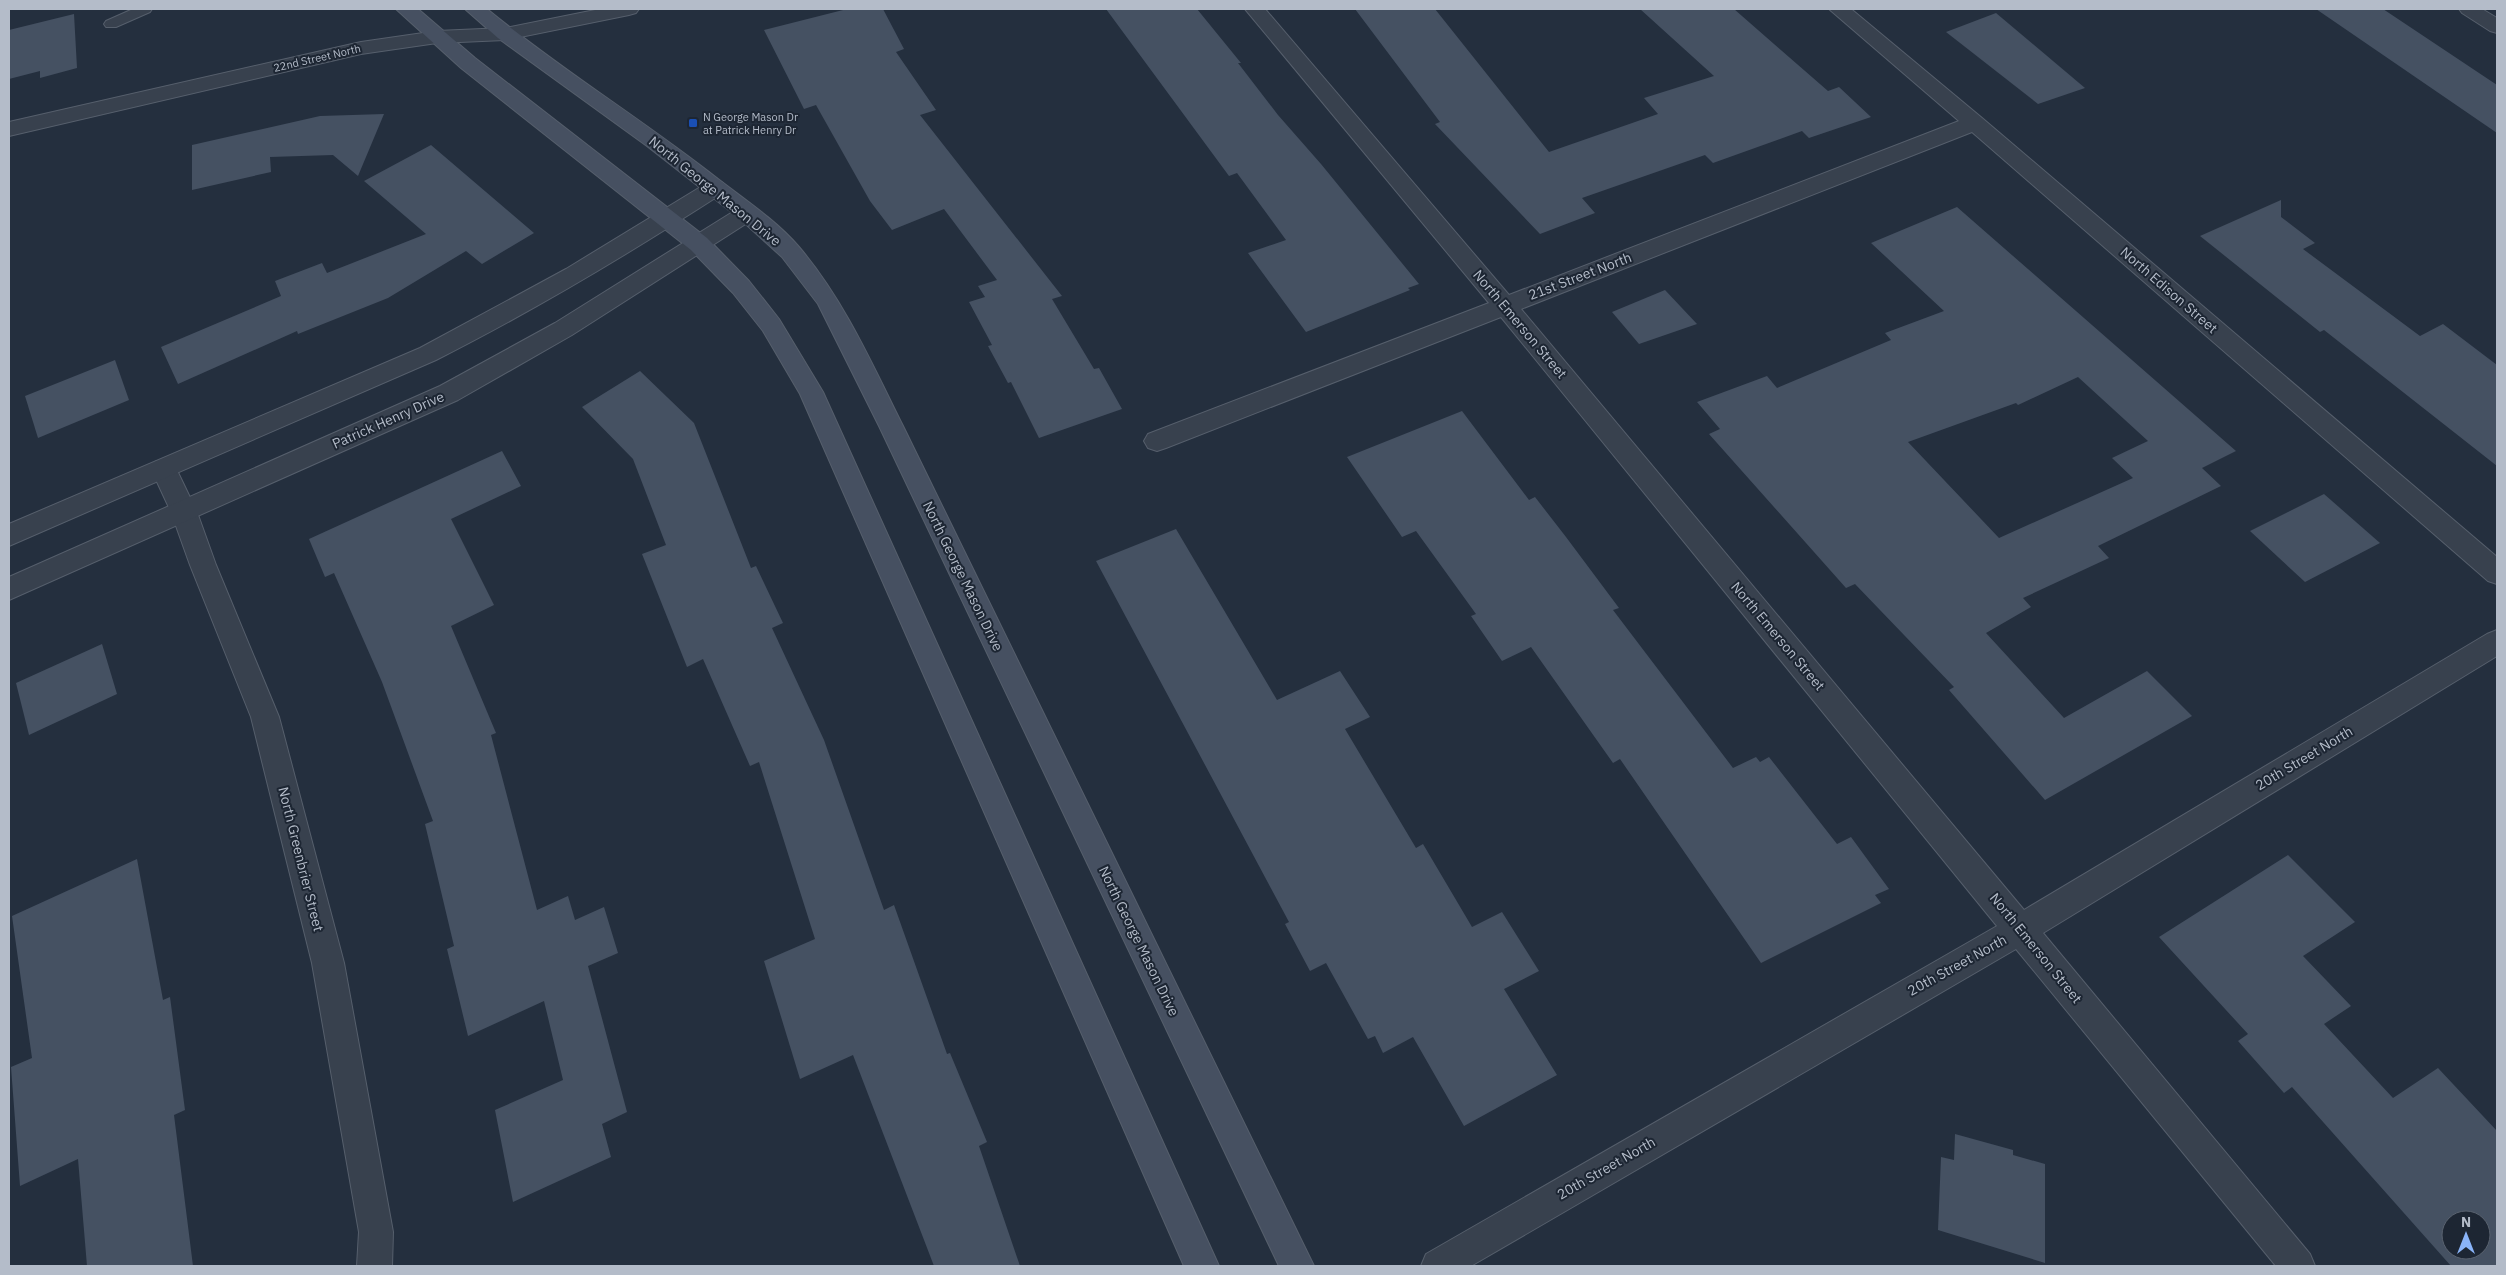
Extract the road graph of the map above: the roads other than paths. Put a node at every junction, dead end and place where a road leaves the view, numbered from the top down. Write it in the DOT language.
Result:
graph roads {
  1 [pos="145,9"];
  2 [pos="406,9"];
  3 [pos="475,9"];
  4 [pos="629,9"];
  5 [pos="1255,9"];
  6 [pos="1839,9"];
  7 [pos="2469,9"];
  8 [pos="111,24"];
  9 [pos="2497,27"];
  10 [pos="505,34"];
  11 [pos="436,37"];
  12 [pos="1975,123"];
  13 [pos="9,129"];
  14 [pos="715,188"];
  15 [pos="748,213"];
  16 [pos="667,219"];
  17 [pos="699,244"];
  18 [pos="1505,306"];
  19 [pos="1158,441"];
  20 [pos="164,469"];
  21 [pos="184,512"];
  22 [pos="9,535"];
  23 [pos="2497,573"];
  24 [pos="9,589"];
  25 [pos="2497,642"];
  26 [pos="2021,930"];
  27 [pos="375,1266"];
  28 [pos="1202,1266"];
  29 [pos="1297,1266"];
  30 [pos="1438,1266"];
  31 [pos="2298,1266"];
  1 -- 8 [label="lane"];
  2 -- 11 [label="main road"];
  3 -- 10 [label="main road, North George Mason Drive"];
  4 -- 10 [label="street, 22nd Street North"];
  5 -- 18 [label="street, North Emerson Street"];
  6 -- 12 [label="street, North Edison Street"];
  7 -- 9 [label="street"];
  10 -- 11 [label="street, 22nd Street North"];
  10 -- 14 [label="main road, North George Mason Drive"];
  11 -- 13 [label="street, 22nd Street North"];
  11 -- 16 [label="main road"];
  12 -- 18 [label="street, 21st Street North"];
  12 -- 23 [label="street, North Edison Street"];
  14 -- 15 [label="main road, North George Mason Drive"];
  14 -- 16 [label="street"];
  15 -- 17 [label="street, Patrick Henry Drive"];
  15 -- 29 [label="main road, North George Mason Drive"];
  16 -- 17 [label="main road"];
  16 -- 20 [label="street"];
  17 -- 21 [label="street, Patrick Henry Drive"];
  17 -- 28 [label="main road"];
  18 -- 19 [label="street, 21st Street North"];
  18 -- 26 [label="street, North Emerson Street"];
  20 -- 21 [label="street, North Greenbrier Street"];
  20 -- 22 [label="street"];
  21 -- 24 [label="street, Patrick Henry Drive"];
  21 -- 27 [label="street, North Greenbrier Street"];
  25 -- 26 [label="street, 20th Street North"];
  26 -- 30 [label="street, 20th Street North"];
  26 -- 31 [label="street, North Emerson Street"];
}
